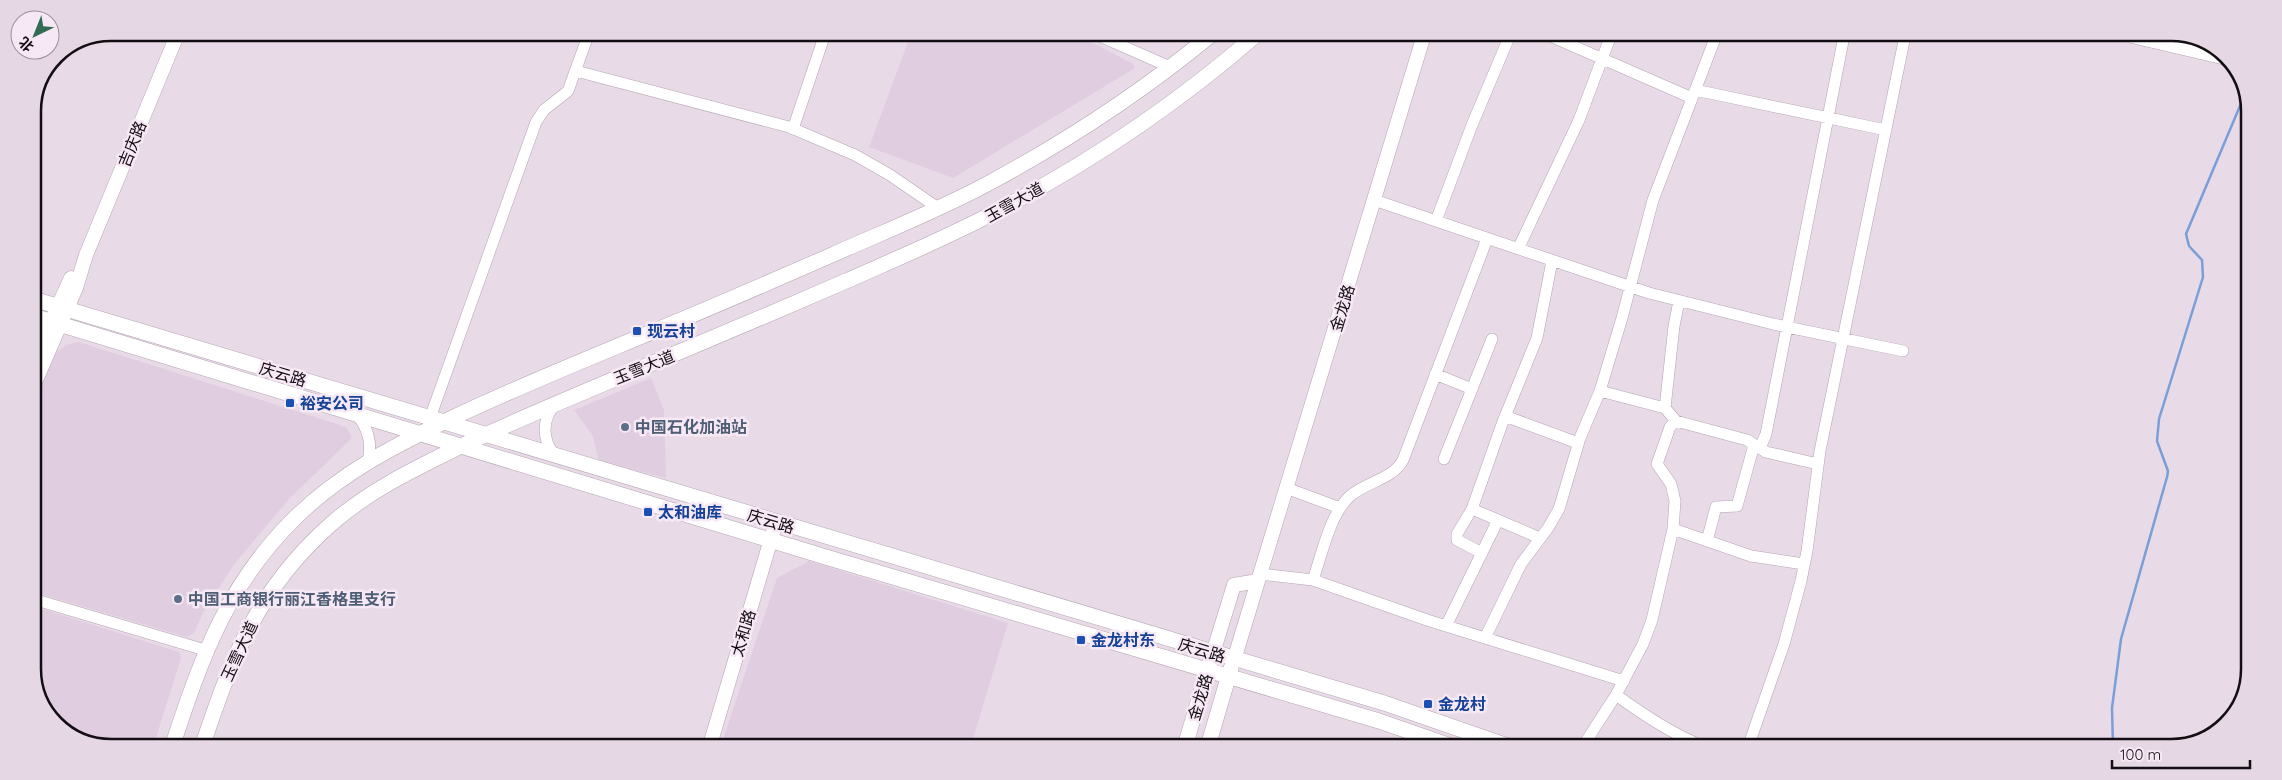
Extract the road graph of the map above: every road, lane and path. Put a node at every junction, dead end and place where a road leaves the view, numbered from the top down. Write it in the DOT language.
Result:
graph roads {
  1 [pos="175,41"];
  2 [pos="587,41"];
  3 [pos="823,41"];
  4 [pos="1111,41"];
  5 [pos="1203,41"];
  6 [pos="1249,41"];
  7 [pos="1422,41"];
  8 [pos="1507,41"];
  9 [pos="1562,41"];
  10 [pos="1609,41"];
  11 [pos="1714,41"];
  12 [pos="1843,41"];
  13 [pos="1904,41"];
  14 [pos="2153,41"];
  15 [pos="2212,55"];
  16 [pos="1602,59"];
  17 [pos="1170,67"];
  18 [pos="576,71"];
  19 [pos="1693,94"];
  20 [pos="1827,118"];
  21 [pos="793,129"];
  22 [pos="1886,130"];
  23 [pos="1374,200"];
  24 [pos="938,208"];
  25 [pos="1436,222"];
  26 [pos="1487,238"];
  27 [pos="1518,249"];
  28 [pos="1552,261"];
  29 [pos="1630,287"];
  30 [pos="41,301"];
  31 [pos="1679,301"];
  32 [pos="62,308"];
  33 [pos="41,319"];
  34 [pos="55,323"];
  35 [pos="1787,328"];
  36 [pos="1492,339"];
  37 [pos="1844,339"];
  38 [pos="41,348"];
  39 [pos="1903,351"];
  40 [pos="41,364"];
  41 [pos="1436,374"];
  42 [pos="1472,389"];
  43 [pos="1600,391"];
  44 [pos="556,403"];
  45 [pos="1665,408"];
  46 [pos="357,415"];
  47 [pos="1505,416"];
  48 [pos="437,420"];
  49 [pos="1676,421"];
  50 [pos="420,434"];
  51 [pos="486,434"];
  52 [pos="1578,443"];
  53 [pos="461,446"];
  54 [pos="1757,446"];
  55 [pos="554,455"];
  56 [pos="1444,459"];
  57 [pos="368,462"];
  58 [pos="1818,464"];
  59 [pos="1286,488"];
  60 [pos="1340,508"];
  61 [pos="1472,509"];
  62 [pos="1498,520"];
  63 [pos="776,522"];
  64 [pos="1673,530"];
  65 [pos="1540,538"];
  66 [pos="771,540"];
  67 [pos="1707,541"];
  68 [pos="1482,552"];
  69 [pos="1804,564"];
  70 [pos="1259,577"];
  71 [pos="1314,580"];
  72 [pos="41,601"];
  73 [pos="1446,626"];
  74 [pos="1486,638"];
  75 [pos="205,650"];
  76 [pos="1213,654"];
  77 [pos="1234,660"];
  78 [pos="1208,671"];
  79 [pos="1229,678"];
  80 [pos="1624,681"];
  81 [pos="1616,695"];
  82 [pos="175,739"];
  83 [pos="205,739"];
  84 [pos="712,739"];
  85 [pos="1187,739"];
  86 [pos="1210,739"];
  87 [pos="1431,739"];
  88 [pos="1488,739"];
  89 [pos="1587,739"];
  90 [pos="1684,739"];
  91 [pos="1751,739"];
  1 -- 32 [label="street, 吉庆路"];
  2 -- 18 [label="street"];
  3 -- 21 [label="street"];
  4 -- 17 [label="street"];
  5 -- 17 [label="main road, 玉雪大道"];
  6 -- 44 [label="main road, 玉雪大道"];
  7 -- 23 [label="street, 金龙路"];
  8 -- 25 [label="street"];
  9 -- 16 [label="street"];
  10 -- 16 [label="street"];
  11 -- 19 [label="street"];
  12 -- 20 [label="street"];
  13 -- 22 [label="street"];
  14 -- 15 [label="street"];
  16 -- 19 [label="street"];
  16 -- 27 [label="street"];
  17 -- 24 [label="main road, 玉雪大道"];
  18 -- 21 [label="street"];
  18 -- 48 [label="street"];
  19 -- 20 [label="street"];
  19 -- 29 [label="street"];
  20 -- 22 [label="street"];
  20 -- 35 [label="street"];
  21 -- 24 [label="street"];
  22 -- 37 [label="street"];
  23 -- 25 [label="street"];
  23 -- 59 [label="street, 金龙路"];
  24 -- 48 [label="main road, 玉雪大道"];
  25 -- 26 [label="street"];
  26 -- 27 [label="street"];
  26 -- 41 [label="street"];
  27 -- 28 [label="street"];
  28 -- 29 [label="street"];
  28 -- 47 [label="street"];
  29 -- 31 [label="street"];
  29 -- 43 [label="street"];
  30 -- 32 [label="main road, 庆云路"];
  31 -- 35 [label="street"];
  31 -- 45 [label="street"];
  32 -- 34 [label="street, 吉庆路"];
  32 -- 48 [label="main road, 庆云路"];
  33 -- 34 [label="main road, 庆云路"];
  34 -- 38 [label="street, 吉庆路"];
  34 -- 40 [label="street, 吉庆路"];
  34 -- 46 [label="main road, 庆云路"];
  35 -- 37 [label="street"];
  35 -- 54 [label="street"];
  36 -- 42 [label="street"];
  37 -- 39 [label="street"];
  37 -- 58 [label="street"];
  41 -- 42 [label="street"];
  41 -- 60 [label="street"];
  42 -- 56 [label="street"];
  43 -- 45 [label="street"];
  43 -- 52 [label="street"];
  44 -- 51 [label="main road, 玉雪大道"];
  44 -- 55 [label="street"];
  45 -- 49 [label="street"];
  46 -- 50 [label="main road, 庆云路"];
  46 -- 57 [label="street"];
  47 -- 52 [label="street"];
  47 -- 61 [label="street"];
  48 -- 50 [label="main road, 玉雪大道"];
  48 -- 51 [label="main road, 庆云路"];
  49 -- 54 [label="street"];
  49 -- 64 [label="street"];
  50 -- 53 [label="main road, 庆云路"];
  50 -- 57 [label="main road, 玉雪大道"];
  51 -- 53 [label="main road, 玉雪大道"];
  51 -- 55 [label="main road, 庆云路"];
  52 -- 65 [label="street"];
  53 -- 66 [label="main road, 庆云路"];
  53 -- 83 [label="main road, 玉雪大道"];
  54 -- 58 [label="street"];
  54 -- 67 [label="street"];
  55 -- 63 [label="main road, 庆云路"];
  57 -- 75 [label="main road, 玉雪大道"];
  58 -- 69 [label="street"];
  59 -- 60 [label="street"];
  59 -- 70 [label="street, 金龙路"];
  60 -- 71 [label="street"];
  61 -- 62 [label="street"];
  61 -- 68 [label="street"];
  62 -- 65 [label="street"];
  62 -- 68 [label="street"];
  63 -- 66 [label="street, 太和路"];
  63 -- 76 [label="main road, 庆云路"];
  64 -- 67 [label="street"];
  64 -- 80 [label="street"];
  65 -- 74 [label="street"];
  66 -- 78 [label="main road, 庆云路"];
  66 -- 84 [label="street, 太和路"];
  67 -- 69 [label="street"];
  68 -- 73 [label="street"];
  69 -- 91 [label="street"];
  70 -- 71 [label="street"];
  70 -- 76 [label="street, 金龙路"];
  70 -- 77 [label="street, 金龙路"];
  71 -- 73 [label="street"];
  72 -- 75 [label="street"];
  73 -- 74 [label="street"];
  74 -- 80 [label="street"];
  75 -- 82 [label="main road, 玉雪大道"];
  76 -- 77 [label="main road, 庆云路"];
  76 -- 78 [label="main road, 金龙路"];
  77 -- 79 [label="main road, 金龙路"];
  77 -- 88 [label="main road, 庆云路"];
  78 -- 79 [label="main road, 庆云路"];
  78 -- 85 [label="main road, 金龙路"];
  79 -- 86 [label="main road, 金龙路"];
  79 -- 87 [label="main road, 庆云路"];
  80 -- 81 [label="street"];
  81 -- 89 [label="street"];
  81 -- 90 [label="street"];
}
